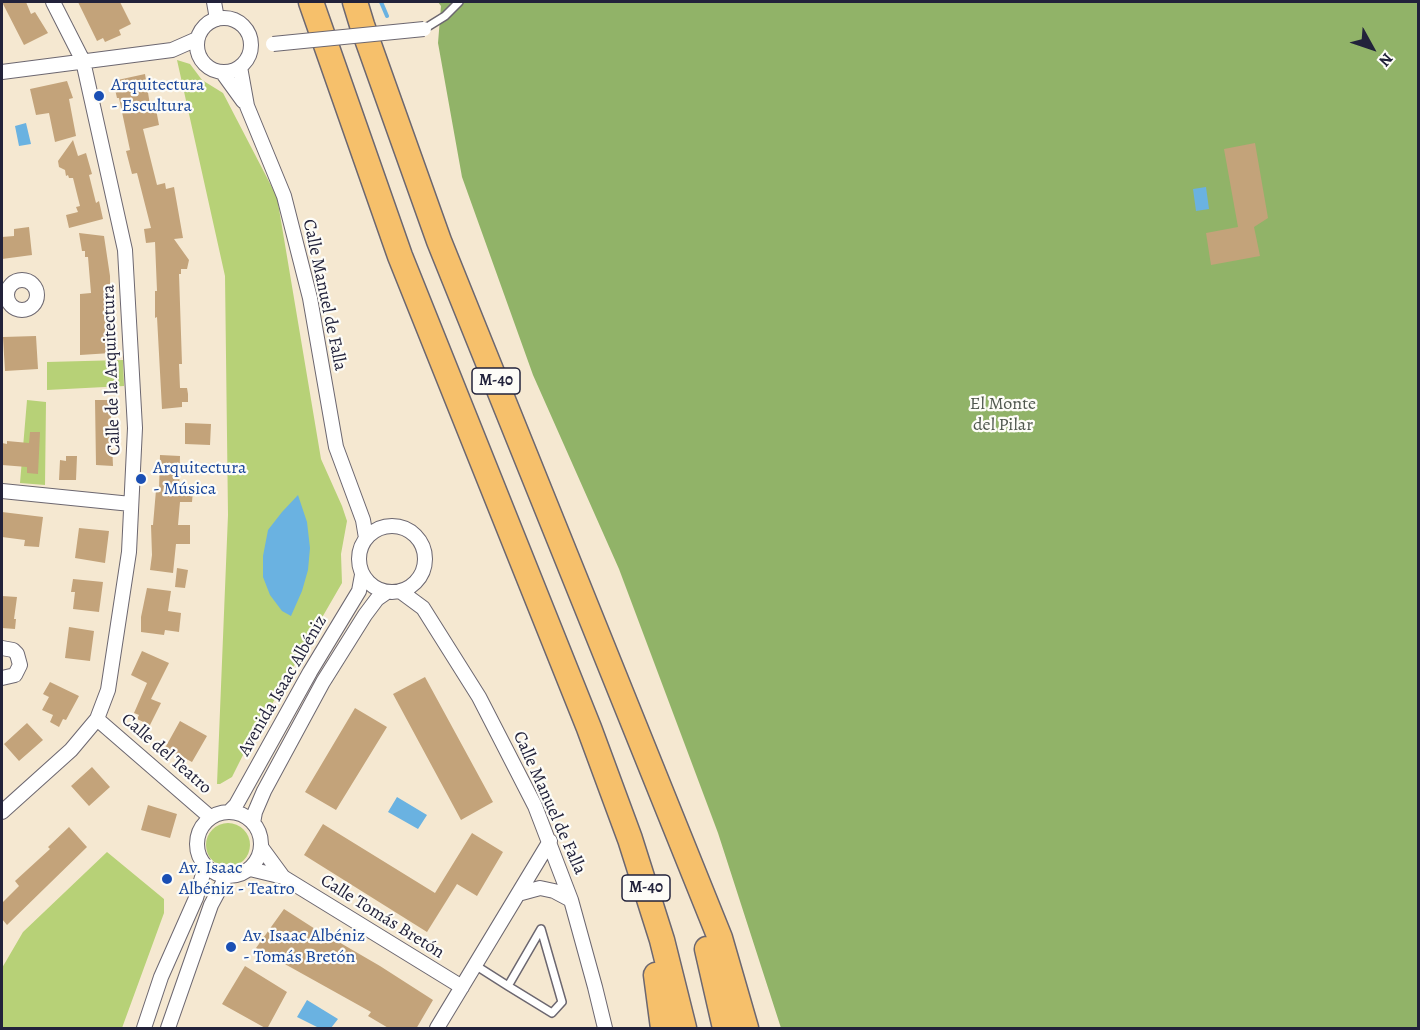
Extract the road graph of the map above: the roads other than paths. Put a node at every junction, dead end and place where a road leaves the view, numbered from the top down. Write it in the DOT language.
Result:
graph roads {
  1 [pos="53,2"];
  2 [pos="214,2"];
  3 [pos="311,2"];
  4 [pos="355,2"];
  5 [pos="459,2"];
  6 [pos="217,19"];
  7 [pos="424,29"];
  8 [pos="197,39"];
  9 [pos="251,46"];
  10 [pos="172,50"];
  11 [pos="199,56"];
  12 [pos="83,61"];
  13 [pos="240,67"];
  14 [pos="2,72"];
  15 [pos="222,72"];
  16 [pos="246,106"];
  17 [pos="2,491"];
  18 [pos="354,495"];
  19 [pos="131,504"];
  20 [pos="386,526"];
  21 [pos="366,538"];
  22 [pos="362,575"];
  23 [pos="419,578"];
  24 [pos="394,592"];
  25 [pos="423,608"];
  26 [pos="2,648"];
  27 [pos="2,678"];
  28 [pos="97,719"];
  29 [pos="598,751"];
  30 [pos="647,756"];
  31 [pos="2,812"];
  32 [pos="230,812"];
  33 [pos="210,817"];
  34 [pos="254,823"];
  35 [pos="550,842"];
  36 [pos="261,847"];
  37 [pos="205,867"];
  38 [pos="250,869"];
  39 [pos="226,877"];
  40 [pos="283,878"];
  41 [pos="518,894"];
  42 [pos="571,900"];
  43 [pos="475,965"];
  44 [pos="508,986"];
  45 [pos="462,987"];
  46 [pos="144,1029"];
  47 [pos="168,1029"];
  48 [pos="437,1029"];
  49 [pos="604,1029"];
  50 [pos="665,1029"];
  51 [pos="684,1029"];
  52 [pos="725,1029"];
  53 [pos="746,1029"];
  1 -- 12 [label="street, Calle de la Arquitectura"];
  2 -- 6 [label="street"];
  3 -- 29 [label="highway, M-40"];
  4 -- 30 [label="highway, M-40"];
  5 -- 7 [label="lane"];
  6 -- 8 [label="street"];
  6 -- 9 [label="street"];
  7 -- 9 [label="street, bridge"];
  8 -- 10 [label="street"];
  8 -- 11 [label="street"];
  9 -- 13 [label="street"];
  10 -- 11 [label="street"];
  10 -- 12 [label="street"];
  11 -- 15 [label="street"];
  12 -- 14 [label="street"];
  12 -- 19 [label="street, Calle de la Arquitectura"];
  13 -- 15 [label="street"];
  13 -- 16 [label="street, Calle Manuel de Falla"];
  15 -- 16 [label="street, Calle Manuel de Falla"];
  16 -- 18 [label="street, Calle Manuel de Falla"];
  17 -- 19 [label="street"];
  18 -- 20 [label="street, Calle Manuel de Falla"];
  18 -- 21 [label="street, Calle Manuel de Falla"];
  19 -- 28 [label="street, Calle de la Arquitectura"];
  20 -- 21 [label="street"];
  20 -- 23 [label="street"];
  21 -- 22 [label="street"];
  22 -- 24 [label="street"];
  22 -- 32 [label="street, Avenida Isaac Albéniz"];
  23 -- 24 [label="street"];
  23 -- 25 [label="street, Calle Manuel de Falla"];
  24 -- 25 [label="street, Calle Manuel de Falla"];
  24 -- 34 [label="street, Avenida Isaac Albéniz"];
  25 -- 35 [label="street, Calle Manuel de Falla"];
  26 -- 27 [label="street"];
  28 -- 31 [label="street, Calle de la Arquitectura"];
  28 -- 33 [label="street, Calle del Teatro"];
  29 -- 50 [label="highway"];
  29 -- 51 [label="highway, M-40"];
  30 -- 52 [label="highway, M-40"];
  30 -- 53 [label="highway"];
  32 -- 33 [label="street"];
  32 -- 34 [label="street"];
  33 -- 37 [label="street"];
  34 -- 36 [label="street"];
  35 -- 41 [label="street"];
  35 -- 42 [label="street, Calle Manuel de Falla"];
  36 -- 38 [label="street"];
  36 -- 40 [label="street, Calle Tomás Bretón"];
  37 -- 39 [label="street"];
  37 -- 46 [label="street"];
  38 -- 39 [label="street"];
  38 -- 40 [label="street, Calle Tomás Bretón"];
  39 -- 47 [label="street"];
  40 -- 45 [label="street, Calle Tomás Bretón"];
  41 -- 42 [label="street"];
  41 -- 43 [label="street"];
  42 -- 49 [label="street, Calle Manuel de Falla"];
  43 -- 44 [label="lane"];
  43 -- 45 [label="street"];
  44 -- 44 [label="lane"];
  45 -- 48 [label="street"];
}
